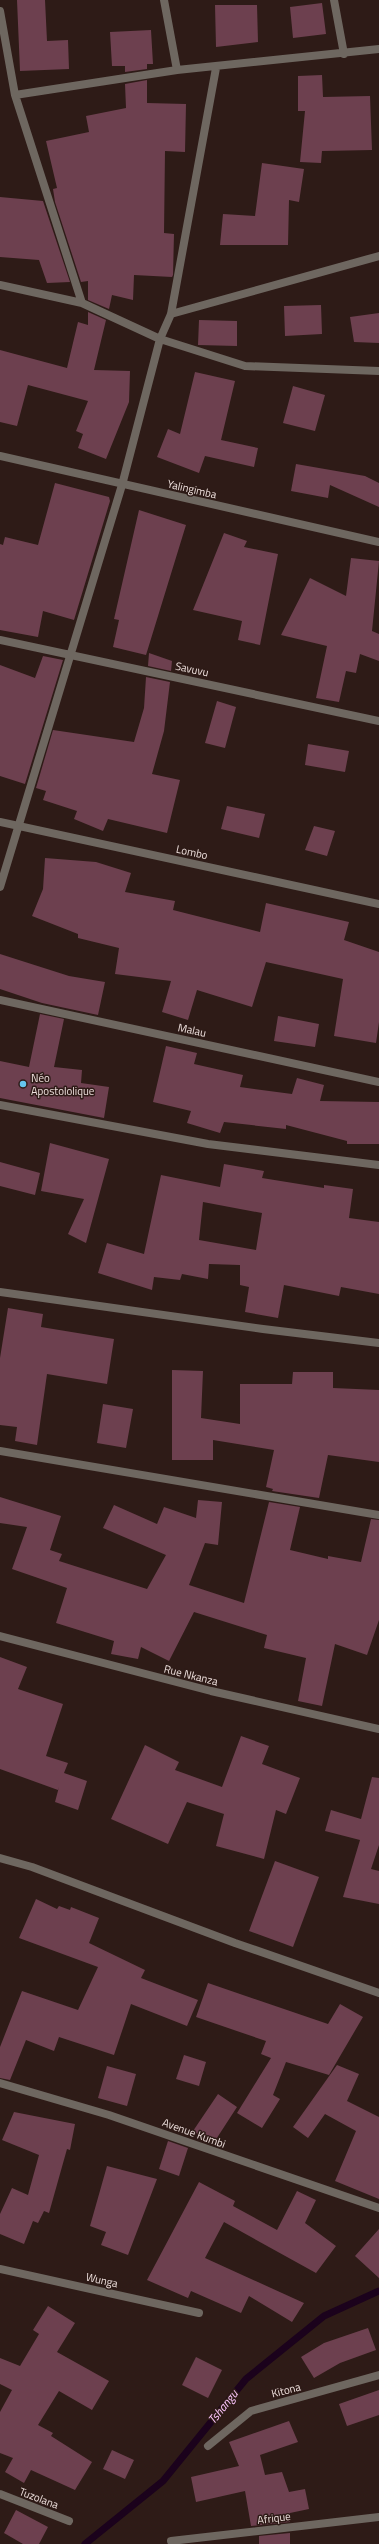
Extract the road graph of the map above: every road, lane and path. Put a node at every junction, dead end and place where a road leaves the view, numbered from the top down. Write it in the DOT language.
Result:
graph roads {
  1 [pos="164,0"];
  2 [pos="334,0"];
  3 [pos="0,11"];
  4 [pos="379,49"];
  5 [pos="344,54"];
  6 [pos="216,68"];
  7 [pos="177,70"];
  8 [pos="14,95"];
  9 [pos="379,256"];
  10 [pos="0,285"];
  11 [pos="82,303"];
  12 [pos="171,314"];
  13 [pos="160,338"];
  14 [pos="379,371"];
  15 [pos="0,456"];
  16 [pos="122,485"];
  17 [pos="379,542"];
  18 [pos="0,640"];
  19 [pos="70,654"];
  20 [pos="379,721"];
  21 [pos="0,822"];
  22 [pos="19,825"];
  23 [pos="0,887"];
  24 [pos="379,904"];
  25 [pos="0,1000"];
  26 [pos="379,1082"];
  27 [pos="0,1105"];
  28 [pos="379,1165"];
  29 [pos="0,1292"];
  30 [pos="379,1343"];
  31 [pos="0,1451"];
  32 [pos="379,1515"];
  33 [pos="0,1636"];
  34 [pos="379,1729"];
  35 [pos="0,1858"];
  36 [pos="379,1993"];
  37 [pos="0,2083"];
  38 [pos="379,2208"];
  39 [pos="0,2269"];
  40 [pos="198,2313"];
  41 [pos="379,2375"];
  42 [pos="208,2446"];
  43 [pos="0,2494"];
  44 [pos="379,2517"];
  45 [pos="69,2521"];
  46 [pos="171,2541"];
  1 -- 7 [label="street"];
  2 -- 5 [label="street"];
  3 -- 8 [label="street"];
  4 -- 5 [label="street"];
  5 -- 6 [label="street"];
  6 -- 7 [label="street"];
  6 -- 12 [label="street"];
  7 -- 8 [label="street"];
  8 -- 11 [label="street"];
  9 -- 12 [label="street"];
  10 -- 11 [label="street"];
  11 -- 13 [label="street"];
  12 -- 13 [label="street"];
  13 -- 14 [label="street"];
  13 -- 16 [label="street"];
  15 -- 16 [label="street, Yalingimba"];
  16 -- 17 [label="street, Yalingimba"];
  16 -- 19 [label="street"];
  18 -- 19 [label="street, Savuvu"];
  19 -- 20 [label="street, Savuvu"];
  19 -- 22 [label="street"];
  21 -- 22 [label="street, Lombo"];
  22 -- 23 [label="street"];
  22 -- 24 [label="street, Lombo"];
  25 -- 26 [label="street, Malau"];
  27 -- 28 [label="street"];
  29 -- 30 [label="street"];
  31 -- 32 [label="street"];
  33 -- 34 [label="street, Rue Nkanza"];
  35 -- 36 [label="street"];
  37 -- 38 [label="street, Avenue Kumbi"];
  39 -- 40 [label="street, Wunga"];
  41 -- 42 [label="street, Kitona"];
  43 -- 45 [label="street, Tuzolana"];
  44 -- 46 [label="street, Afrique"];
}
